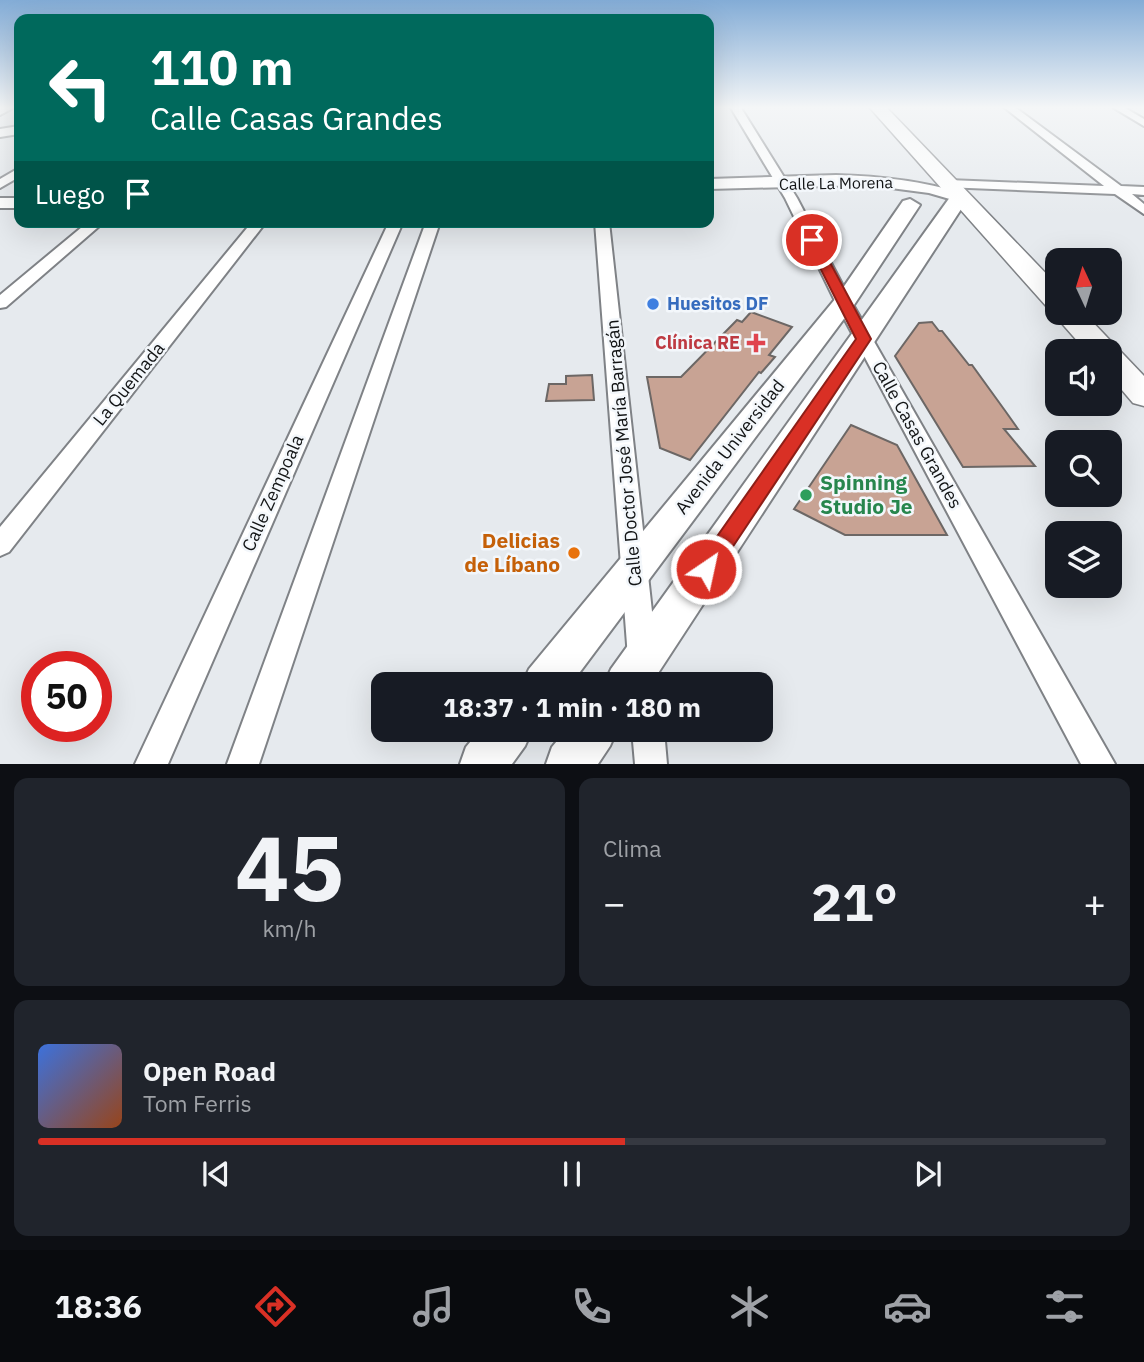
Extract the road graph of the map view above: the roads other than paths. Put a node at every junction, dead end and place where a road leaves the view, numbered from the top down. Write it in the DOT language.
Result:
graph roads {
  1 [pos="762,144"];
  2 [pos="911,144"];
  3 [pos="1057,144"];
  4 [pos="714,185"];
  5 [pos="1118,190"];
  6 [pos="954,191"];
  7 [pos="1144,191"];
  8 [pos="799,194"];
  9 [pos="714,200"];
  10 [pos="910,205"];
  11 [pos="1144,209"];
  12 [pos="90,228"];
  13 [pos="254,228"];
  14 [pos="393,228"];
  15 [pos="431,228"];
  16 [pos="603,228"];
  17 [pos="1045,288"];
  18 [pos="0,303"];
  19 [pos="844,303"];
  20 [pos="1080,326"];
  21 [pos="864,339"];
  22 [pos="1092,339"];
  23 [pos="1122,371"];
  24 [pos="1144,395"];
  25 [pos="0,545"];
  26 [pos="635,567"];
  27 [pos="553,672"];
  28 [pos="638,672"];
  29 [pos="641,672"];
  30 [pos="500,742"];
  31 [pos="585,742"];
  32 [pos="649,742"];
  33 [pos="151,764"];
  34 [pos="243,764"];
  35 [pos="483,764"];
  36 [pos="569,764"];
  37 [pos="651,764"];
  38 [pos="1099,764"];
  1 -- 8 [label="street, Calle Casas Grandes"];
  2 -- 6 [label="main road"];
  3 -- 5 [label="street"];
  4 -- 8 [label="street, Calle La Morena"];
  5 -- 6 [label="street"];
  5 -- 7 [label="street"];
  5 -- 11 [label="street"];
  6 -- 8 [label="street, Calle La Morena"];
  6 -- 17 [label="main road"];
  6 -- 21 [label="main road"];
  8 -- 9 [label="street, Calle La Morena"];
  8 -- 10 [label="street, Calle La Morena"];
  8 -- 19 [label="street, Calle Casas Grandes"];
  10 -- 19 [label="main road, Avenida Universidad"];
  12 -- 18 [label="street"];
  13 -- 25 [label="street, La Quemada"];
  14 -- 33 [label="street, Calle Zempoala"];
  15 -- 34 [label="street"];
  16 -- 26 [label="street, Calle Doctor José María Barragán"];
  19 -- 21 [label="street, Calle Casas Grandes"];
  19 -- 26 [label="main road, Avenida Universidad"];
  20 -- 22 [label="main road"];
  21 -- 29 [label="main road"];
  21 -- 38 [label="street, Calle Casas Grandes"];
  23 -- 24 [label="main road"];
  26 -- 27 [label="main road, Avenida Universidad"];
  26 -- 28 [label="street, Calle Doctor José María Barragán"];
  30 -- 35 [label="main road"];
  31 -- 36 [label="main road"];
  32 -- 37 [label="street"];
}
